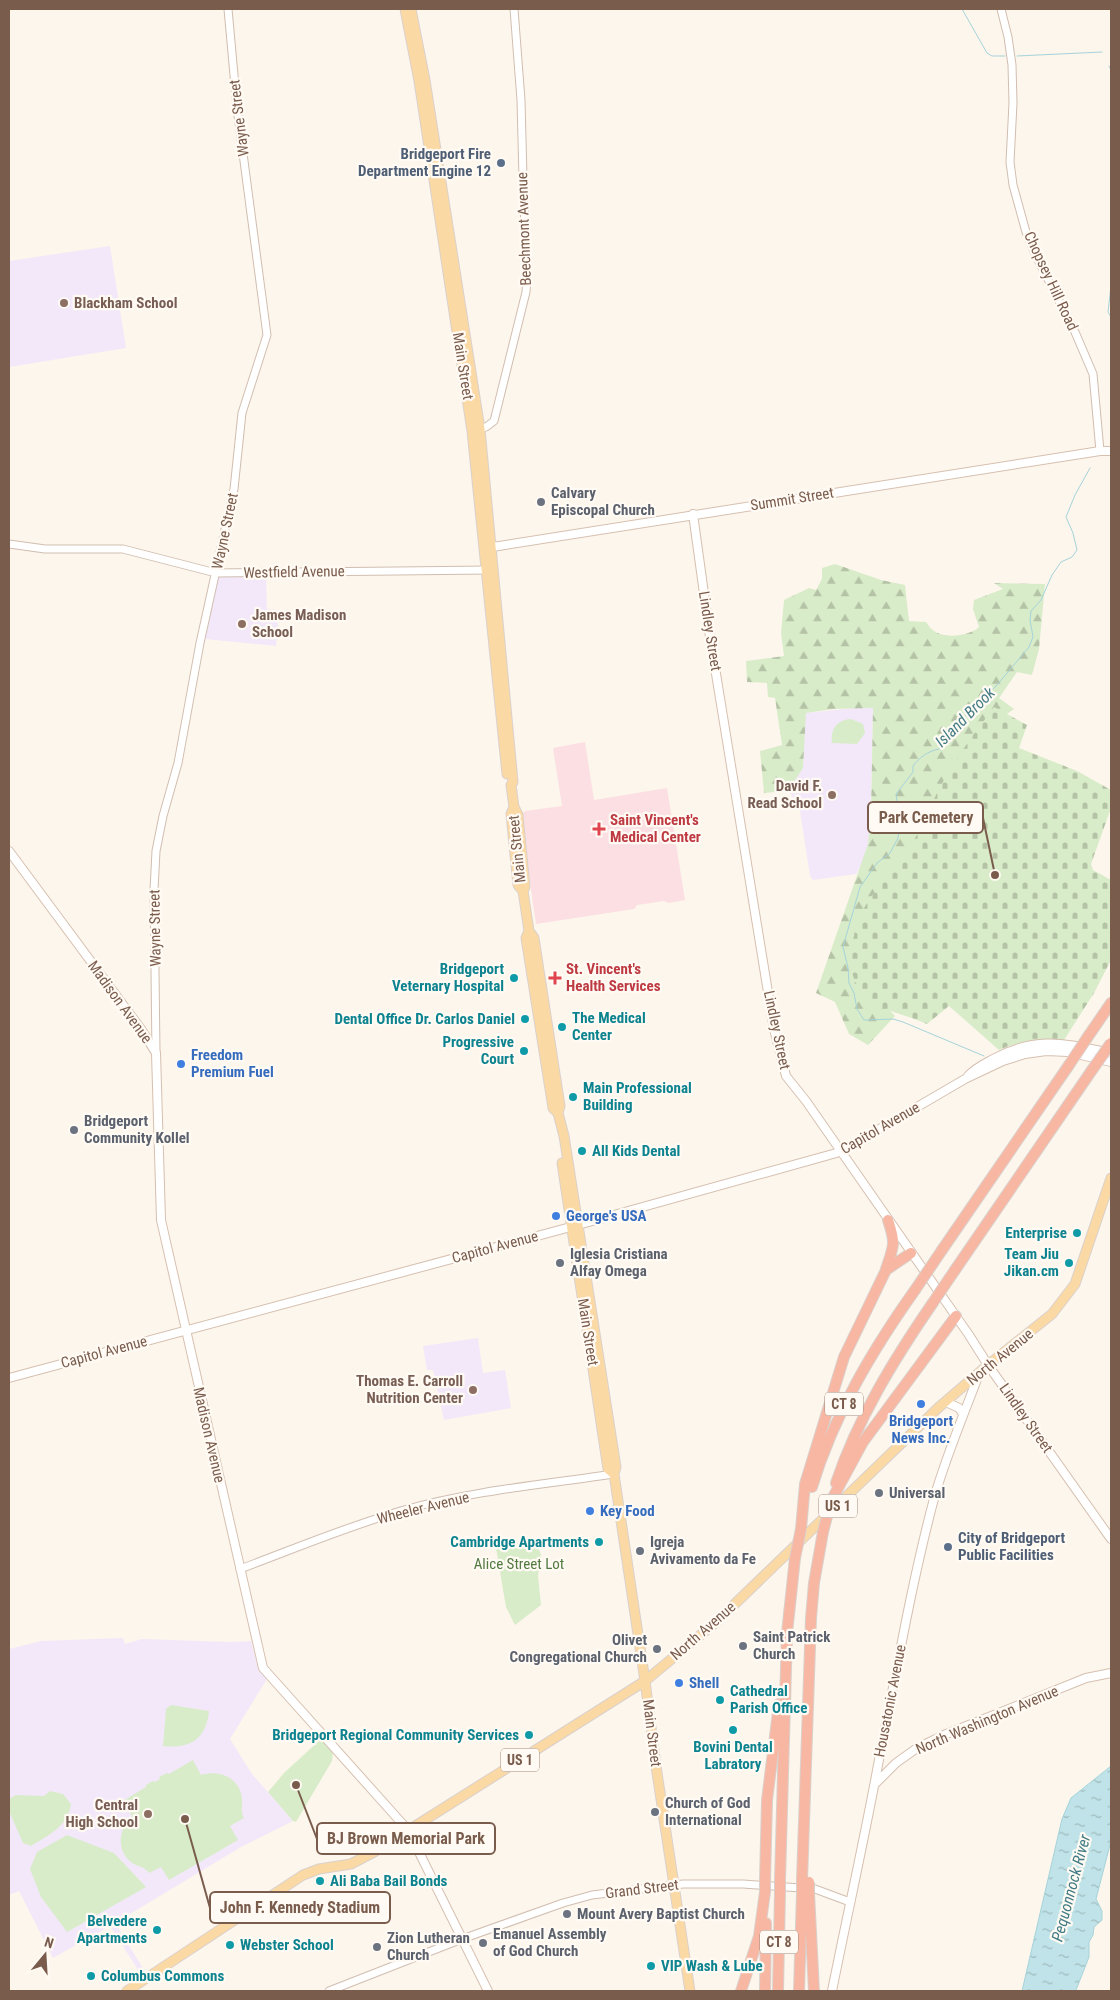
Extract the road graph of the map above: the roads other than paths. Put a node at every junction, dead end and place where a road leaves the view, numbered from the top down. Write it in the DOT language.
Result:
graph roads {
  1 [pos="228,9"];
  2 [pos="404,9"];
  3 [pos="411,9"];
  4 [pos="514,9"];
  5 [pos="1001,9"];
  6 [pos="476,430"];
  7 [pos="1100,451"];
  8 [pos="1111,451"];
  9 [pos="693,514"];
  10 [pos="9,544"];
  11 [pos="488,548"];
  12 [pos="490,570"];
  13 [pos="216,573"];
  14 [pos="9,852"];
  15 [pos="1111,1003"];
  16 [pos="1111,1042"];
  17 [pos="156,1053"];
  18 [pos="1111,1053"];
  19 [pos="1111,1062"];
  20 [pos="965,1079"];
  21 [pos="840,1152"];
  22 [pos="1111,1178"];
  23 [pos="888,1220"];
  24 [pos="575,1226"];
  25 [pos="911,1253"];
  26 [pos="886,1270"];
  27 [pos="956,1316"];
  28 [pos="186,1330"];
  29 [pos="988,1365"];
  30 [pos="979,1374"];
  31 [pos="9,1378"];
  32 [pos="946,1402"];
  33 [pos="963,1414"];
  34 [pos="614,1474"];
  35 [pos="831,1501"];
  36 [pos="801,1529"];
  37 [pos="1111,1538"];
  38 [pos="240,1569"];
  39 [pos="787,1651"];
  40 [pos="1111,1673"];
  41 [pos="645,1681"];
  42 [pos="874,1785"];
  43 [pos="408,1830"];
  44 [pos="673,1885"];
  45 [pos="765,1892"];
  46 [pos="806,1893"];
  47 [pos="850,1902"];
  48 [pos="462,1940"];
  49 [pos="127,1991"];
  50 [pos="329,1991"];
  51 [pos="488,1991"];
  52 [pos="690,1991"];
  53 [pos="741,1991"];
  54 [pos="765,1991"];
  55 [pos="778,1991"];
  56 [pos="799,1991"];
  57 [pos="814,1991"];
  58 [pos="832,1991"];
  1 -- 13 [label="street, Wayne Street"];
  2 -- 6 [label="main road, Main Street"];
  3 -- 6 [label="main road, Main Street"];
  4 -- 6 [label="street, Beechmont Avenue"];
  5 -- 7 [label="street, Chopsey Hill Road"];
  6 -- 11 [label="main road, Main Street"];
  7 -- 8 [label="main road"];
  7 -- 9 [label="main road, Summit Street"];
  9 -- 11 [label="main road, Summit Street"];
  9 -- 21 [label="main road, Lindley Street"];
  10 -- 13 [label="street, Westfield Avenue"];
  11 -- 12 [label="main road, Main Street"];
  12 -- 13 [label="street, Westfield Avenue"];
  12 -- 24 [label="main road, Main Street"];
  13 -- 17 [label="street, Wayne Street"];
  14 -- 17 [label="main road, Madison Avenue"];
  15 -- 36 [label="highway, CT 8, bridge"];
  16 -- 35 [label="highway, CT 8, bridge"];
  17 -- 28 [label="main road, Madison Avenue"];
  18 -- 20 [label="main road, Capitol Avenue"];
  19 -- 20 [label="main road, Capitol Avenue"];
  20 -- 21 [label="main road, Capitol Avenue"];
  21 -- 23 [label="main road, Lindley Street"];
  21 -- 24 [label="main road, Capitol Avenue"];
  22 -- 29 [label="main road, North Avenue / US 1"];
  23 -- 25 [label="main road, Lindley Street"];
  23 -- 26 [label="highway"];
  24 -- 28 [label="main road, Capitol Avenue"];
  24 -- 34 [label="main road, Main Street"];
  25 -- 26 [label="highway"];
  25 -- 27 [label="main road, Lindley Street"];
  26 -- 36 [label="highway"];
  27 -- 29 [label="main road, Lindley Street"];
  27 -- 35 [label="highway"];
  28 -- 31 [label="main road, Capitol Avenue"];
  28 -- 38 [label="main road, Madison Avenue"];
  29 -- 30 [label="main road, North Avenue / US 1"];
  29 -- 37 [label="main road, Lindley Street"];
  30 -- 32 [label="main road, North Avenue / US 1"];
  30 -- 33 [label="main road, Housatonic Avenue"];
  32 -- 33 [label="main road"];
  32 -- 41 [label="main road, North Avenue / US 1"];
  33 -- 42 [label="main road, Housatonic Avenue"];
  34 -- 38 [label="street, Wheeler Avenue"];
  34 -- 41 [label="main road, Main Street"];
  35 -- 46 [label="highway, CT 8, bridge"];
  36 -- 39 [label="highway, CT 8, bridge"];
  38 -- 43 [label="main road, Madison Avenue"];
  39 -- 45 [label="highway, bridge"];
  39 -- 55 [label="highway, CT 8, bridge"];
  40 -- 42 [label="main road, North Washington Avenue"];
  41 -- 43 [label="main road, North Avenue / US 1"];
  41 -- 44 [label="main road, Main Street"];
  42 -- 47 [label="main road, Housatonic Avenue"];
  43 -- 48 [label="main road, Madison Avenue"];
  43 -- 49 [label="main road, North Avenue / US 1"];
  44 -- 47 [label="street, Grand Street"];
  44 -- 48 [label="street, Grand Street"];
  44 -- 52 [label="main road, Main Street"];
  45 -- 53 [label="highway"];
  45 -- 54 [label="highway"];
  46 -- 56 [label="highway, CT 8"];
  46 -- 57 [label="highway"];
  47 -- 58 [label="main road, Housatonic Avenue"];
  48 -- 50 [label="street, Grand Street"];
  48 -- 51 [label="main road, Madison Avenue"];
}
